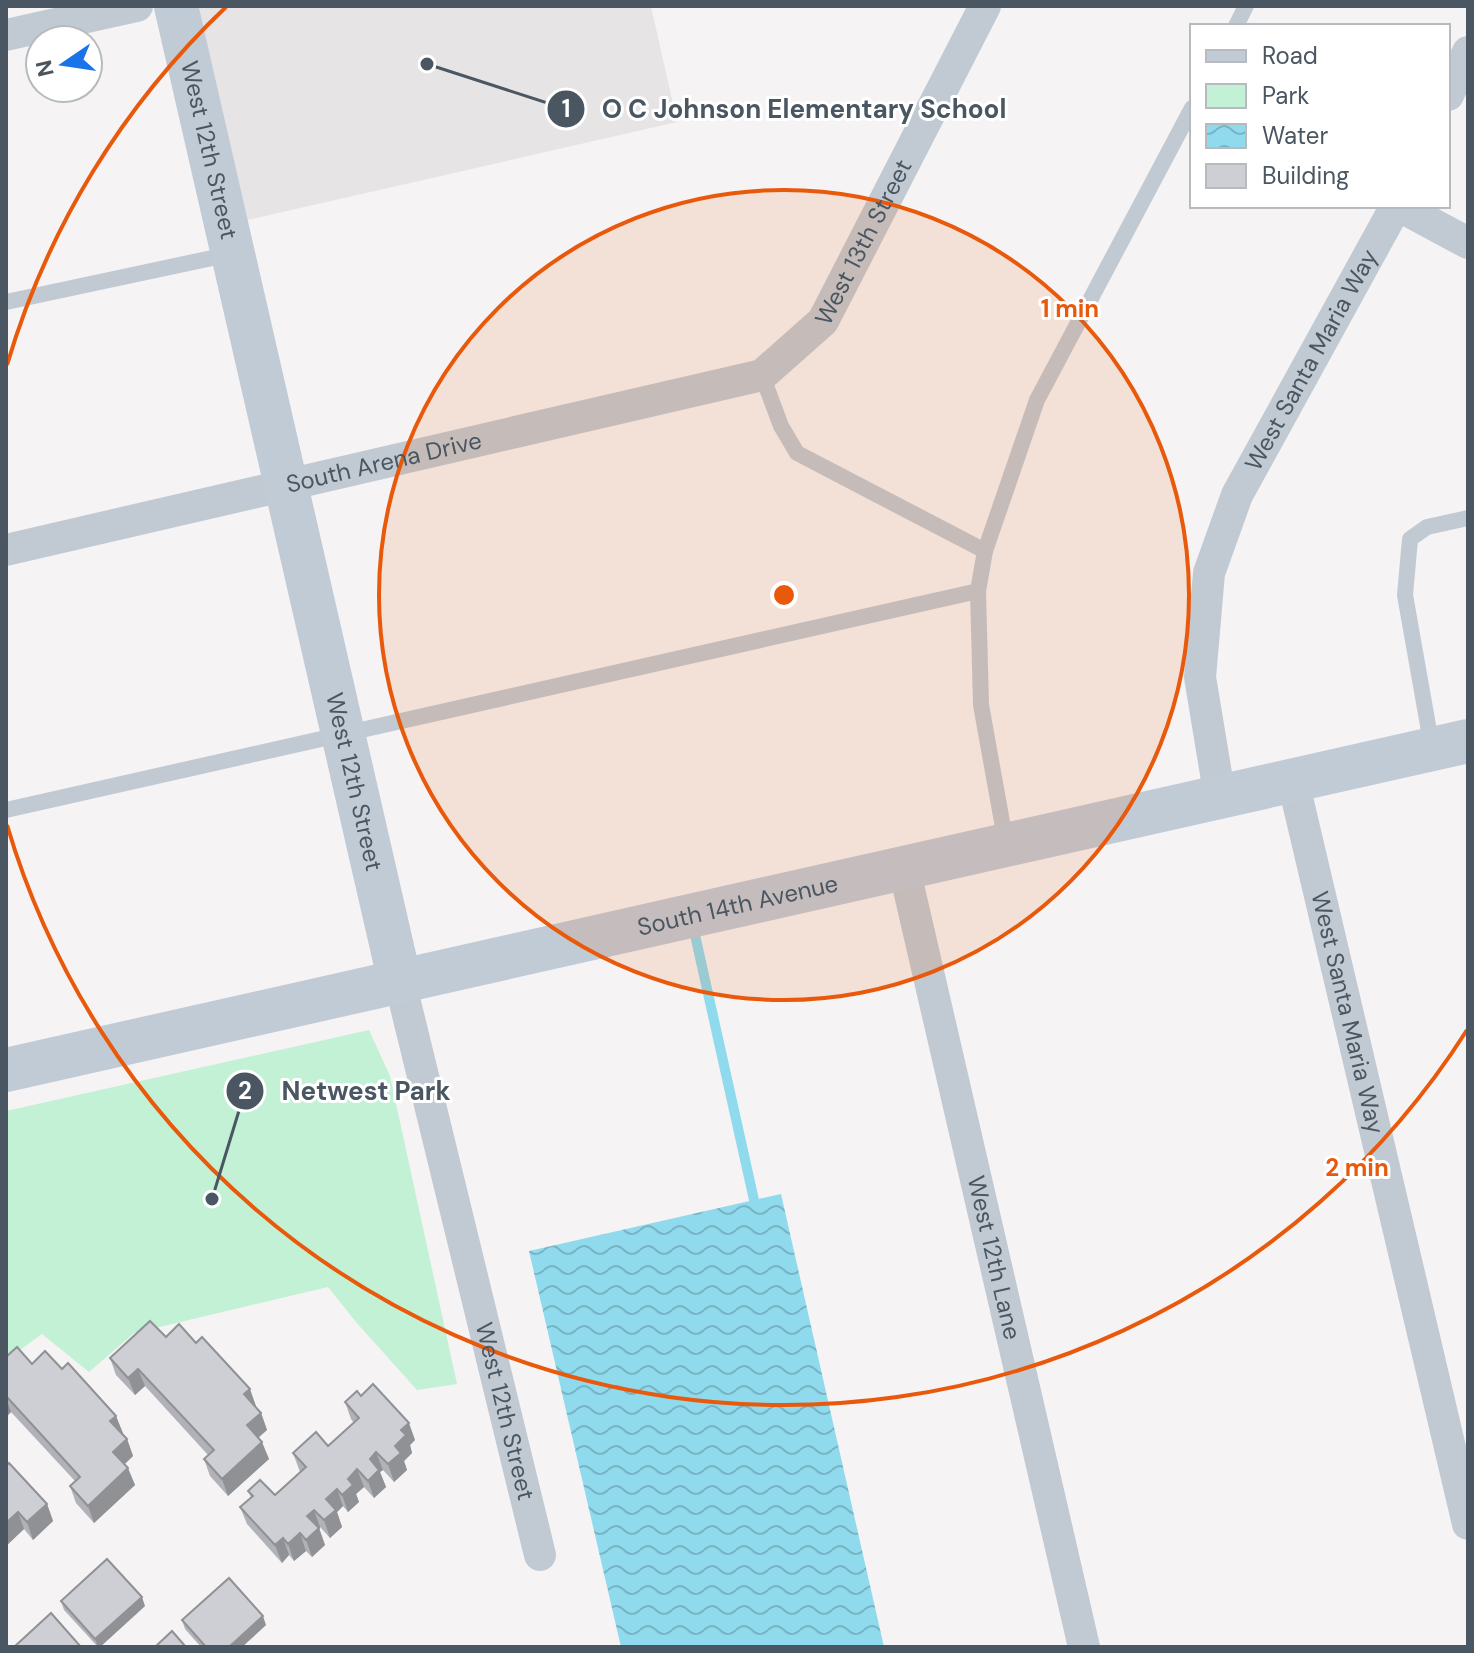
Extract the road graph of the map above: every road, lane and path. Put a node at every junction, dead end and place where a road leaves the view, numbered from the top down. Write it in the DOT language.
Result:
graph roads {
  1 [pos="137,6"];
  2 [pos="176,6"];
  3 [pos="985,6"];
  4 [pos="1246,6"];
  5 [pos="1237,24"];
  6 [pos="6,35"];
  7 [pos="1468,52"];
  8 [pos="1450,91"];
  9 [pos="1190,112"];
  10 [pos="1397,208"];
  11 [pos="1402,208"];
  12 [pos="1468,243"];
  13 [pos="233,254"];
  14 [pos="6,302"];
  15 [pos="762,375"];
  16 [pos="286,486"];
  17 [pos="1468,518"];
  18 [pos="6,550"];
  19 [pos="985,551"];
  20 [pos="978,591"];
  21 [pos="343,732"];
  22 [pos="1450,746"];
  23 [pos="1293,781"];
  24 [pos="1220,798"];
  25 [pos="6,810"];
  26 [pos="1006,845"];
  27 [pos="904,868"];
  28 [pos="400,982"];
  29 [pos="6,1070"];
  30 [pos="1468,1524"];
  31 [pos="540,1555"];
  32 [pos="1084,1647"];
  1 -- 6 [label="street"];
  2 -- 13 [label="street, West 12th Street"];
  3 -- 15 [label="street, West 13th Street"];
  4 -- 5 [label="lane"];
  7 -- 8 [label="street"];
  9 -- 19 [label="lane"];
  10 -- 24 [label="street, West Santa Maria Way"];
  11 -- 12 [label="street"];
  13 -- 14 [label="lane"];
  13 -- 16 [label="street, West 12th Street"];
  15 -- 16 [label="street, South Arena Drive"];
  15 -- 19 [label="lane"];
  16 -- 18 [label="street, South Arena Drive"];
  16 -- 21 [label="street, West 12th Street"];
  17 -- 22 [label="lane"];
  19 -- 20 [label="lane"];
  20 -- 21 [label="lane"];
  20 -- 26 [label="lane"];
  21 -- 25 [label="lane"];
  21 -- 28 [label="street, West 12th Street"];
  22 -- 23 [label="street, South 14th Avenue"];
  23 -- 24 [label="street, South 14th Avenue"];
  23 -- 30 [label="street, West Santa Maria Way"];
  24 -- 26 [label="street, South 14th Avenue"];
  26 -- 27 [label="street, South 14th Avenue"];
  27 -- 28 [label="street, South 14th Avenue"];
  27 -- 32 [label="street, West 12th Lane"];
  28 -- 29 [label="street, South 14th Avenue"];
  28 -- 31 [label="street, West 12th Street"];
}
